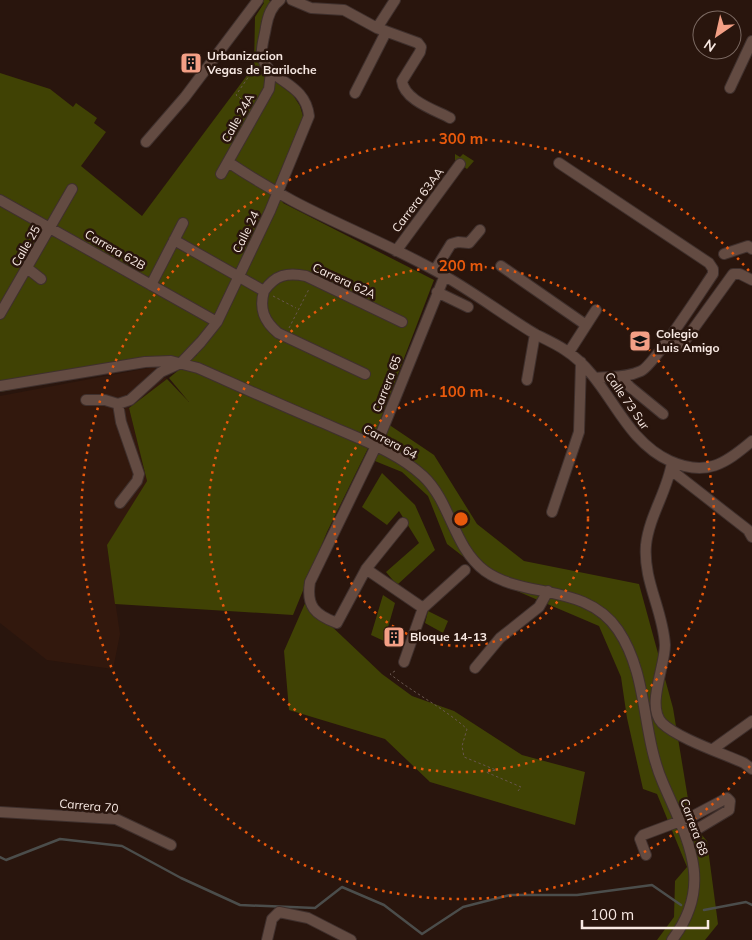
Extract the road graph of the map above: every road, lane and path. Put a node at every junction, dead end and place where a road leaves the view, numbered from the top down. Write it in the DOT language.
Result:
graph roads {
  1 [pos="258,0"];
  2 [pos="292,0"];
  3 [pos="395,0"];
  4 [pos="276,1"];
  5 [pos="381,30"];
  6 [pos="752,41"];
  7 [pos="257,64"];
  8 [pos="271,72"];
  9 [pos="730,88"];
  10 [pos="355,92"];
  11 [pos="257,110"];
  12 [pos="450,118"];
  13 [pos="146,142"];
  14 [pos="228,162"];
  15 [pos="460,164"];
  16 [pos="559,164"];
  17 [pos="220,174"];
  18 [pos="72,189"];
  19 [pos="277,193"];
  20 [pos="0,200"];
  21 [pos="183,223"];
  22 [pos="51,228"];
  23 [pos="480,230"];
  24 [pos="174,240"];
  25 [pos="751,246"];
  26 [pos="396,250"];
  27 [pos="724,254"];
  28 [pos="501,266"];
  29 [pos="28,268"];
  30 [pos="435,270"];
  31 [pos="445,276"];
  32 [pos="238,277"];
  33 [pos="41,279"];
  34 [pos="752,280"];
  35 [pos="315,281"];
  36 [pos="150,285"];
  37 [pos="437,292"];
  38 [pos="267,293"];
  39 [pos="468,307"];
  40 [pos="1,309"];
  41 [pos="297,309"];
  42 [pos="596,310"];
  43 [pos="216,322"];
  44 [pos="402,322"];
  45 [pos="586,325"];
  46 [pos="535,334"];
  47 [pos="286,337"];
  48 [pos="662,348"];
  49 [pos="569,352"];
  50 [pos="581,362"];
  51 [pos="181,363"];
  52 [pos="365,374"];
  53 [pos="621,377"];
  54 [pos="595,378"];
  55 [pos="527,380"];
  56 [pos="0,386"];
  57 [pos="86,400"];
  58 [pos="118,404"];
  59 [pos="663,414"];
  60 [pos="752,442"];
  61 [pos="376,446"];
  62 [pos="672,466"];
  63 [pos="120,503"];
  64 [pos="552,512"];
  65 [pos="403,523"];
  66 [pos="751,533"];
  67 [pos="366,569"];
  68 [pos="466,570"];
  69 [pos="548,591"];
  70 [pos="423,608"];
  71 [pos="404,662"];
  72 [pos="475,668"];
  73 [pos="395,671"];
  74 [pos="752,721"];
  75 [pos="713,749"];
  76 [pos="752,769"];
  77 [pos="661,779"];
  78 [pos="518,792"];
  79 [pos="0,812"];
  80 [pos="679,820"];
  81 [pos="699,828"];
  82 [pos="171,845"];
  83 [pos="646,855"];
  84 [pos="267,940"];
  85 [pos="351,940"];
  86 [pos="672,940"];
  1 -- 13 [label="street"];
  2 -- 5 [label="street"];
  3 -- 5 [label="street"];
  4 -- 8 [label="street"];
  5 -- 10 [label="street"];
  5 -- 12 [label="street"];
  6 -- 9 [label="street"];
  7 -- 11 [label="path"];
  8 -- 11 [label="street, Calle 24A"];
  8 -- 19 [label="street, Calle 24"];
  11 -- 14 [label="street, Calle 24A"];
  14 -- 17 [label="street, Calle 24A"];
  14 -- 19 [label="street, Calle 73 Sur"];
  15 -- 26 [label="street, Carrera 63AA"];
  16 -- 48 [label="street"];
  18 -- 22 [label="street, Calle 25"];
  19 -- 26 [label="street, Calle 73 Sur"];
  19 -- 32 [label="street, Calle 24"];
  20 -- 22 [label="street, Carrera 62B"];
  21 -- 24 [label="street"];
  22 -- 29 [label="street, Calle 25"];
  22 -- 36 [label="street, Carrera 62B"];
  23 -- 30 [label="street"];
  24 -- 32 [label="street"];
  24 -- 36 [label="street"];
  25 -- 27 [label="street"];
  26 -- 30 [label="street, Calle 73 Sur"];
  28 -- 45 [label="street"];
  29 -- 33 [label="street"];
  29 -- 40 [label="street, Calle 25"];
  30 -- 31 [label="street, Calle 73 Sur"];
  31 -- 37 [label="street, Carrera 65"];
  31 -- 46 [label="street, Calle 73 Sur"];
  32 -- 38 [label="street"];
  32 -- 43 [label="street, Calle 24"];
  34 -- 48 [label="street"];
  35 -- 38 [label="street, Carrera 62A"];
  35 -- 41 [label="path"];
  35 -- 44 [label="street, Carrera 62A"];
  36 -- 43 [label="street, Carrera 62B"];
  37 -- 39 [label="street"];
  37 -- 61 [label="street, Carrera 65"];
  38 -- 41 [label="path"];
  38 -- 47 [label="street"];
  41 -- 47 [label="path"];
  42 -- 45 [label="street"];
  43 -- 51 [label="street, Calle 24"];
  45 -- 49 [label="street"];
  46 -- 49 [label="street, Calle 73 Sur"];
  46 -- 55 [label="street"];
  47 -- 52 [label="street"];
  48 -- 53 [label="street"];
  49 -- 50 [label="street, Calle 73 Sur"];
  50 -- 54 [label="street, Calle 73 Sur"];
  50 -- 64 [label="street"];
  51 -- 56 [label="street, Carrera 64"];
  51 -- 58 [label="street, Calle 24"];
  51 -- 61 [label="street, Carrera 64"];
  53 -- 54 [label="street"];
  53 -- 59 [label="street"];
  54 -- 62 [label="street, Calle 73 Sur"];
  57 -- 58 [label="street"];
  58 -- 63 [label="street"];
  60 -- 62 [label="street"];
  61 -- 67 [label="street, Carrera 65"];
  61 -- 69 [label="street, Carrera 64"];
  62 -- 66 [label="street"];
  62 -- 75 [label="street"];
  65 -- 67 [label="street"];
  67 -- 70 [label="street"];
  68 -- 70 [label="street"];
  69 -- 72 [label="street"];
  69 -- 77 [label="street, Carrera 64"];
  70 -- 71 [label="street"];
  73 -- 78 [label="path"];
  74 -- 75 [label="street"];
  75 -- 76 [label="street"];
  77 -- 80 [label="street, Carrera 68"];
  79 -- 82 [label="street, Carrera 70"];
  80 -- 81 [label="street"];
  80 -- 83 [label="street"];
  80 -- 86 [label="street, Carrera 68"];
  84 -- 85 [label="street"];
}
